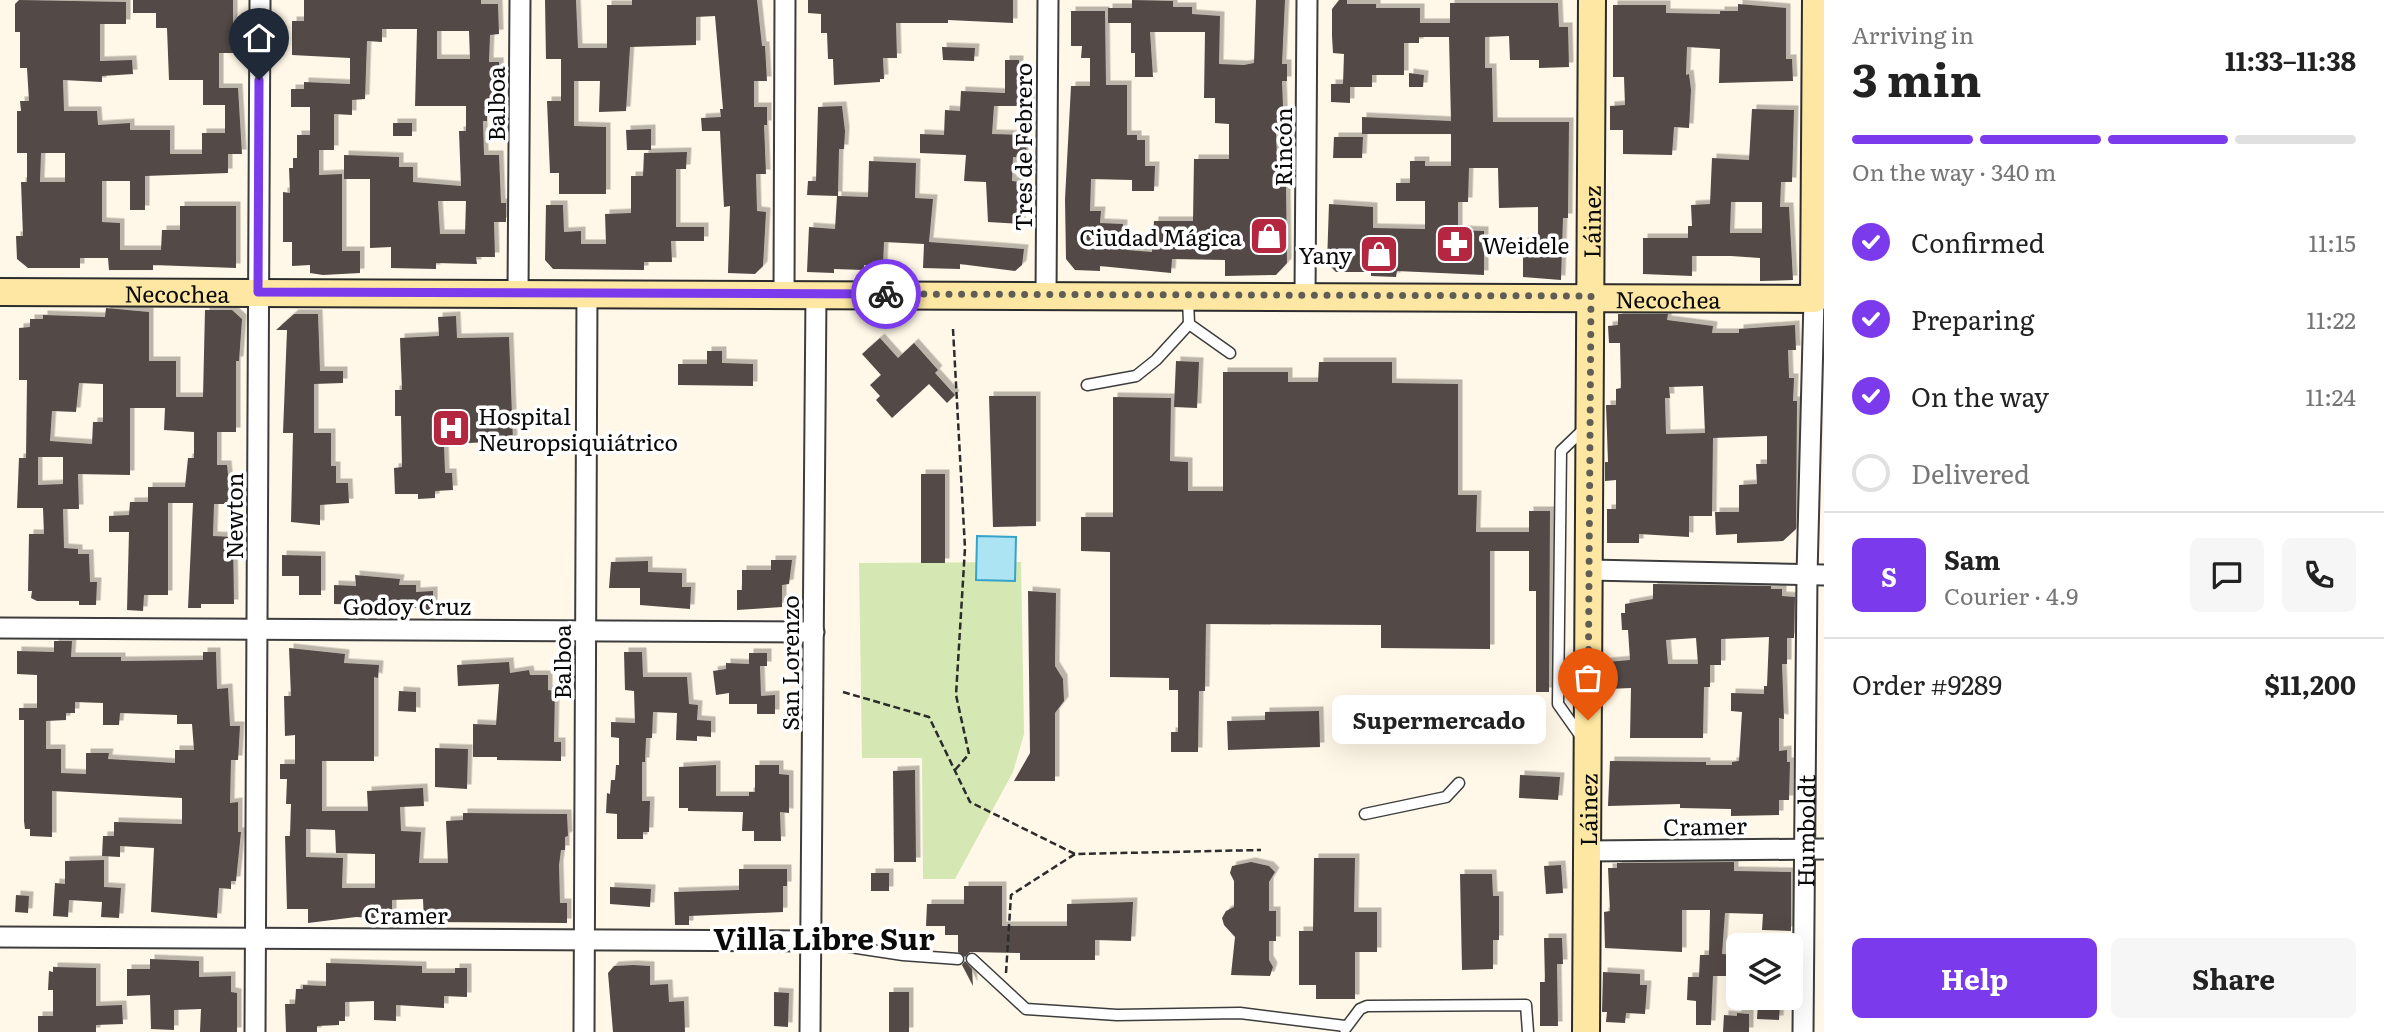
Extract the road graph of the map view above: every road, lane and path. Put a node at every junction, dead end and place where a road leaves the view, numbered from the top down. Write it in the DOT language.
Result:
graph roads {
  1 [pos="260,0"];
  2 [pos="520,0"];
  3 [pos="785,0"];
  4 [pos="1048,0"];
  5 [pos="1307,0"];
  6 [pos="1592,0"];
  7 [pos="1816,0"];
  8 [pos="0,292"];
  9 [pos="258,292"];
  10 [pos="518,293"];
  11 [pos="587,293"];
  12 [pos="784,294"];
  13 [pos="816,294"];
  14 [pos="1046,295"];
  15 [pos="1188,295"];
  16 [pos="1305,295"];
  17 [pos="1591,296"];
  18 [pos="1819,299"];
  19 [pos="1189,324"];
  20 [pos="953,329"];
  21 [pos="1230,353"];
  22 [pos="1087,385"];
  23 [pos="1590,422"];
  24 [pos="1589,570"];
  25 [pos="1816,575"];
  26 [pos="0,628"];
  27 [pos="257,629"];
  28 [pos="586,631"];
  29 [pos="814,632"];
  30 [pos="843,692"];
  31 [pos="1588,745"];
  32 [pos="955,770"];
  33 [pos="1459,783"];
  34 [pos="1365,814"];
  35 [pos="1803,848"];
  36 [pos="1824,849"];
  37 [pos="1261,850"];
  38 [pos="1587,851"];
  39 [pos="1075,854"];
  40 [pos="0,937"];
  41 [pos="255,938"];
  42 [pos="584,940"];
  43 [pos="811,941"];
  44 [pos="972,958"];
  45 [pos="958,959"];
  46 [pos="1005,990"];
  47 [pos="1345,1029"];
  48 [pos="255,1032"];
  49 [pos="584,1032"];
  50 [pos="810,1032"];
  51 [pos="1528,1032"];
  52 [pos="1586,1032"];
  53 [pos="1803,1032"];
  1 -- 9 [label="street, Newton"];
  2 -- 10 [label="street, Balboa"];
  3 -- 12 [label="street"];
  4 -- 14 [label="street, Tres de Febrero"];
  5 -- 16 [label="street, Rincón"];
  6 -- 17 [label="main road, Láinez"];
  7 -- 18 [label="main road, Humboldt"];
  8 -- 9 [label="main road, Necochea"];
  9 -- 10 [label="main road, Necochea"];
  9 -- 27 [label="street, Newton"];
  10 -- 11 [label="main road, Necochea"];
  11 -- 12 [label="main road, Necochea"];
  11 -- 28 [label="street, Balboa"];
  12 -- 13 [label="main road, Necochea"];
  13 -- 14 [label="main road, Necochea"];
  13 -- 29 [label="street, San Lorenzo"];
  14 -- 15 [label="main road, Necochea"];
  15 -- 16 [label="main road, Necochea"];
  15 -- 19 [label="lane"];
  16 -- 17 [label="main road, Necochea"];
  17 -- 18 [label="main road, Necochea"];
  17 -- 23 [label="main road, Láinez"];
  18 -- 25 [label="street, Humboldt"];
  19 -- 21 [label="lane"];
  19 -- 22 [label="lane"];
  20 -- 32 [label="path"];
  23 -- 24 [label="main road, Láinez"];
  23 -- 31 [label="lane"];
  24 -- 25 [label="street"];
  24 -- 31 [label="main road, Láinez"];
  25 -- 35 [label="street, Humboldt"];
  26 -- 27 [label="street, Godoy Cruz"];
  27 -- 28 [label="street, Godoy Cruz"];
  27 -- 41 [label="street, Newton"];
  28 -- 29 [label="street, Godoy Cruz"];
  28 -- 42 [label="street, Balboa"];
  29 -- 43 [label="street, San Lorenzo"];
  30 -- 32 [label="path"];
  31 -- 38 [label="main road, Láinez"];
  32 -- 39 [label="path"];
  33 -- 34 [label="lane"];
  35 -- 36 [label="street, Cramer"];
  35 -- 38 [label="street, Cramer"];
  35 -- 53 [label="street, Humboldt"];
  37 -- 39 [label="path"];
  38 -- 52 [label="main road, Láinez"];
  39 -- 46 [label="path"];
  40 -- 41 [label="street, Cramer"];
  41 -- 42 [label="street, Cramer"];
  41 -- 48 [label="street, Newton"];
  42 -- 43 [label="street, Cramer"];
  42 -- 49 [label="street, Balboa"];
  43 -- 45 [label="lane"];
  43 -- 50 [label="street, San Lorenzo"];
  44 -- 46 [label="lane"];
  46 -- 47 [label="lane"];
  47 -- 51 [label="lane"];
}
